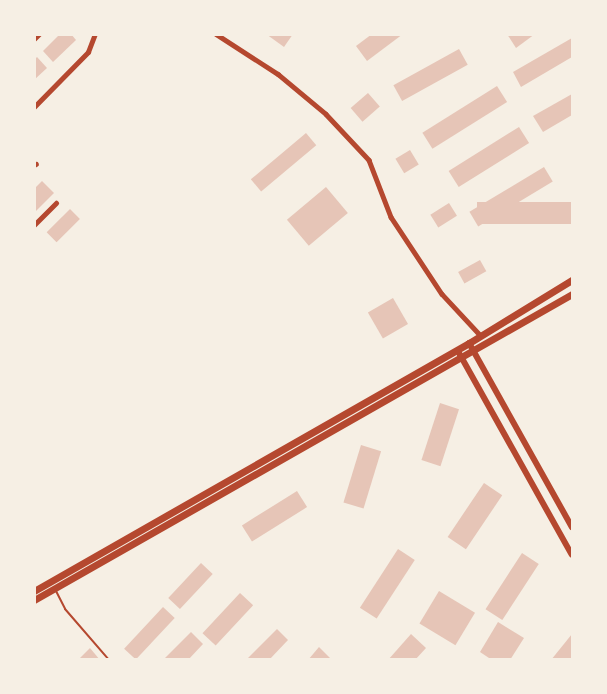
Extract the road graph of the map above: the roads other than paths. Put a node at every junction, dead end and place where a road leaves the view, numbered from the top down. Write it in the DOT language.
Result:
graph roads {
  1 [pos="39,34"];
  2 [pos="95,34"];
  3 [pos="216,34"];
  4 [pos="34,39"];
  5 [pos="34,107"];
  6 [pos="56,203"];
  7 [pos="34,225"];
  8 [pos="573,280"];
  9 [pos="573,294"];
  10 [pos="481,336"];
  11 [pos="469,343"];
  12 [pos="484,344"];
  13 [pos="457,350"];
  14 [pos="473,351"];
  15 [pos="461,357"];
  16 [pos="573,527"];
  17 [pos="573,555"];
  18 [pos="53,586"];
  19 [pos="34,591"];
  20 [pos="34,600"];
  21 [pos="109,660"];
  1 -- 4 [label="street"];
  2 -- 5 [label="street"];
  3 -- 10 [label="street"];
  6 -- 7 [label="street"];
  8 -- 10 [label="main road"];
  9 -- 12 [label="main road"];
  10 -- 11 [label="main road"];
  10 -- 12 [label="street"];
  11 -- 13 [label="main road"];
  11 -- 14 [label="main road"];
  12 -- 14 [label="main road"];
  13 -- 15 [label="main road"];
  13 -- 18 [label="main road"];
  14 -- 15 [label="main road"];
  14 -- 16 [label="main road"];
  15 -- 17 [label="main road"];
  15 -- 18 [label="main road"];
  18 -- 19 [label="main road"];
  18 -- 20 [label="main road"];
  18 -- 21 [label="lane"];
}
